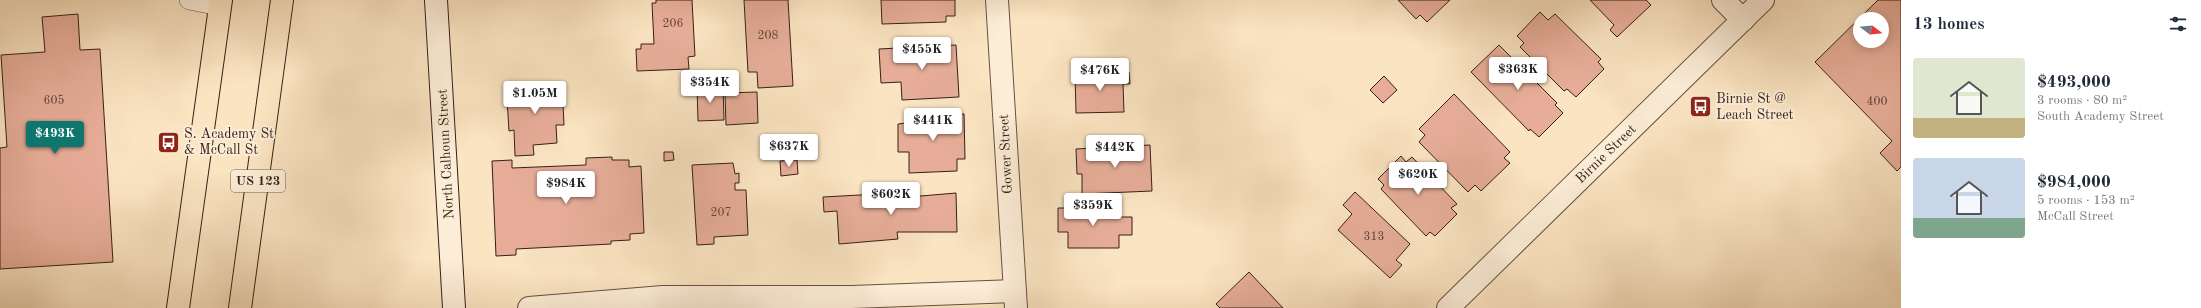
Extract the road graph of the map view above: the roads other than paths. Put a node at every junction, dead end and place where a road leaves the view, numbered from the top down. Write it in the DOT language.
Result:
graph roads {
  1 [pos="189,0"];
  2 [pos="282,0"];
  3 [pos="436,0"];
  4 [pos="997,0"];
  5 [pos="1723,0"];
  6 [pos="1763,0"];
  7 [pos="221,3"];
  8 [pos="1743,20"];
  9 [pos="1015,300"];
  10 [pos="711,303"];
  11 [pos="178,308"];
  12 [pos="240,308"];
  13 [pos="454,308"];
  14 [pos="529,308"];
  15 [pos="1448,308"];
  1 -- 7 [label="lane"];
  2 -- 12 [label="highway, US 123"];
  3 -- 13 [label="street, North Calhoun Street"];
  4 -- 9 [label="street, Gower Street"];
  5 -- 8 [label="street"];
  6 -- 8 [label="street, Birnie Street"];
  7 -- 11 [label="highway"];
  8 -- 15 [label="street, Birnie Street"];
  9 -- 10 [label="street"];
  10 -- 14 [label="street"];
}
